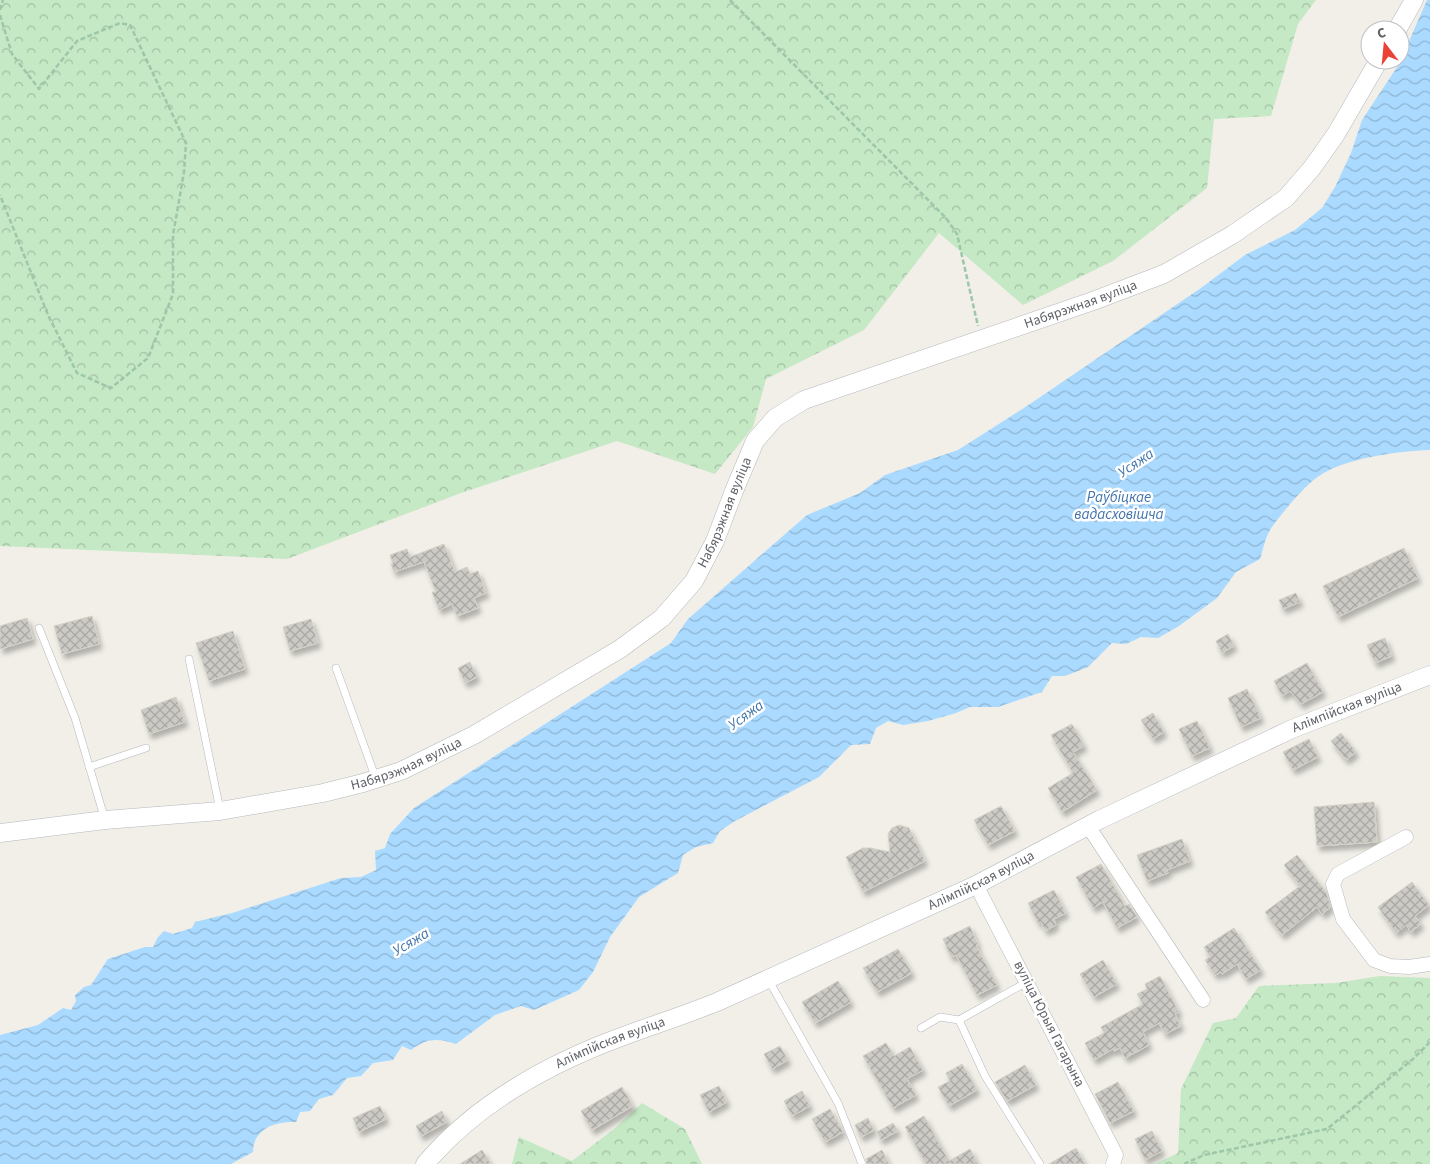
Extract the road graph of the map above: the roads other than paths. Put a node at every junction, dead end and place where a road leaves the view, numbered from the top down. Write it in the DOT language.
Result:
graph roads {
  1 [pos="1414,0"];
  2 [pos="1403,20"];
  3 [pos="1374,70"];
  4 [pos="39,628"];
  5 [pos="189,659"];
  6 [pos="336,668"];
  7 [pos="1430,675"];
  8 [pos="146,748"];
  9 [pos="89,767"];
  10 [pos="376,779"];
  11 [pos="220,811"];
  12 [pos="105,820"];
  13 [pos="1088,826"];
  14 [pos="0,833"];
  15 [pos="1406,837"];
  16 [pos="976,885"];
  17 [pos="1430,964"];
  18 [pos="768,979"];
  19 [pos="1028,982"];
  20 [pos="1203,1000"];
  21 [pos="959,1020"];
  22 [pos="921,1028"];
  23 [pos="425,1164"];
  24 [pos="862,1164"];
  25 [pos="1040,1164"];
  26 [pos="1112,1164"];
  1 -- 2 [label="street"];
  3 -- 10 [label="street, Набярэжная вуліца"];
  4 -- 9 [label="lane"];
  5 -- 11 [label="lane"];
  6 -- 10 [label="lane"];
  7 -- 13 [label="street, Алімпійская вуліца"];
  8 -- 9 [label="lane"];
  9 -- 12 [label="lane"];
  10 -- 11 [label="street, Набярэжная вуліца"];
  11 -- 12 [label="street, Набярэжная вуліца"];
  12 -- 14 [label="street, Набярэжная вуліца"];
  13 -- 16 [label="street, Алімпійская вуліца"];
  13 -- 20 [label="street"];
  15 -- 17 [label="street"];
  16 -- 18 [label="street, Алімпійская вуліца"];
  16 -- 19 [label="street, вуліца Юрыя Гагарына"];
  18 -- 23 [label="street, Алімпійская вуліца"];
  18 -- 24 [label="lane"];
  19 -- 21 [label="lane"];
  19 -- 26 [label="street, вуліца Юрыя Гагарына"];
  21 -- 22 [label="lane"];
  21 -- 25 [label="lane"];
}
